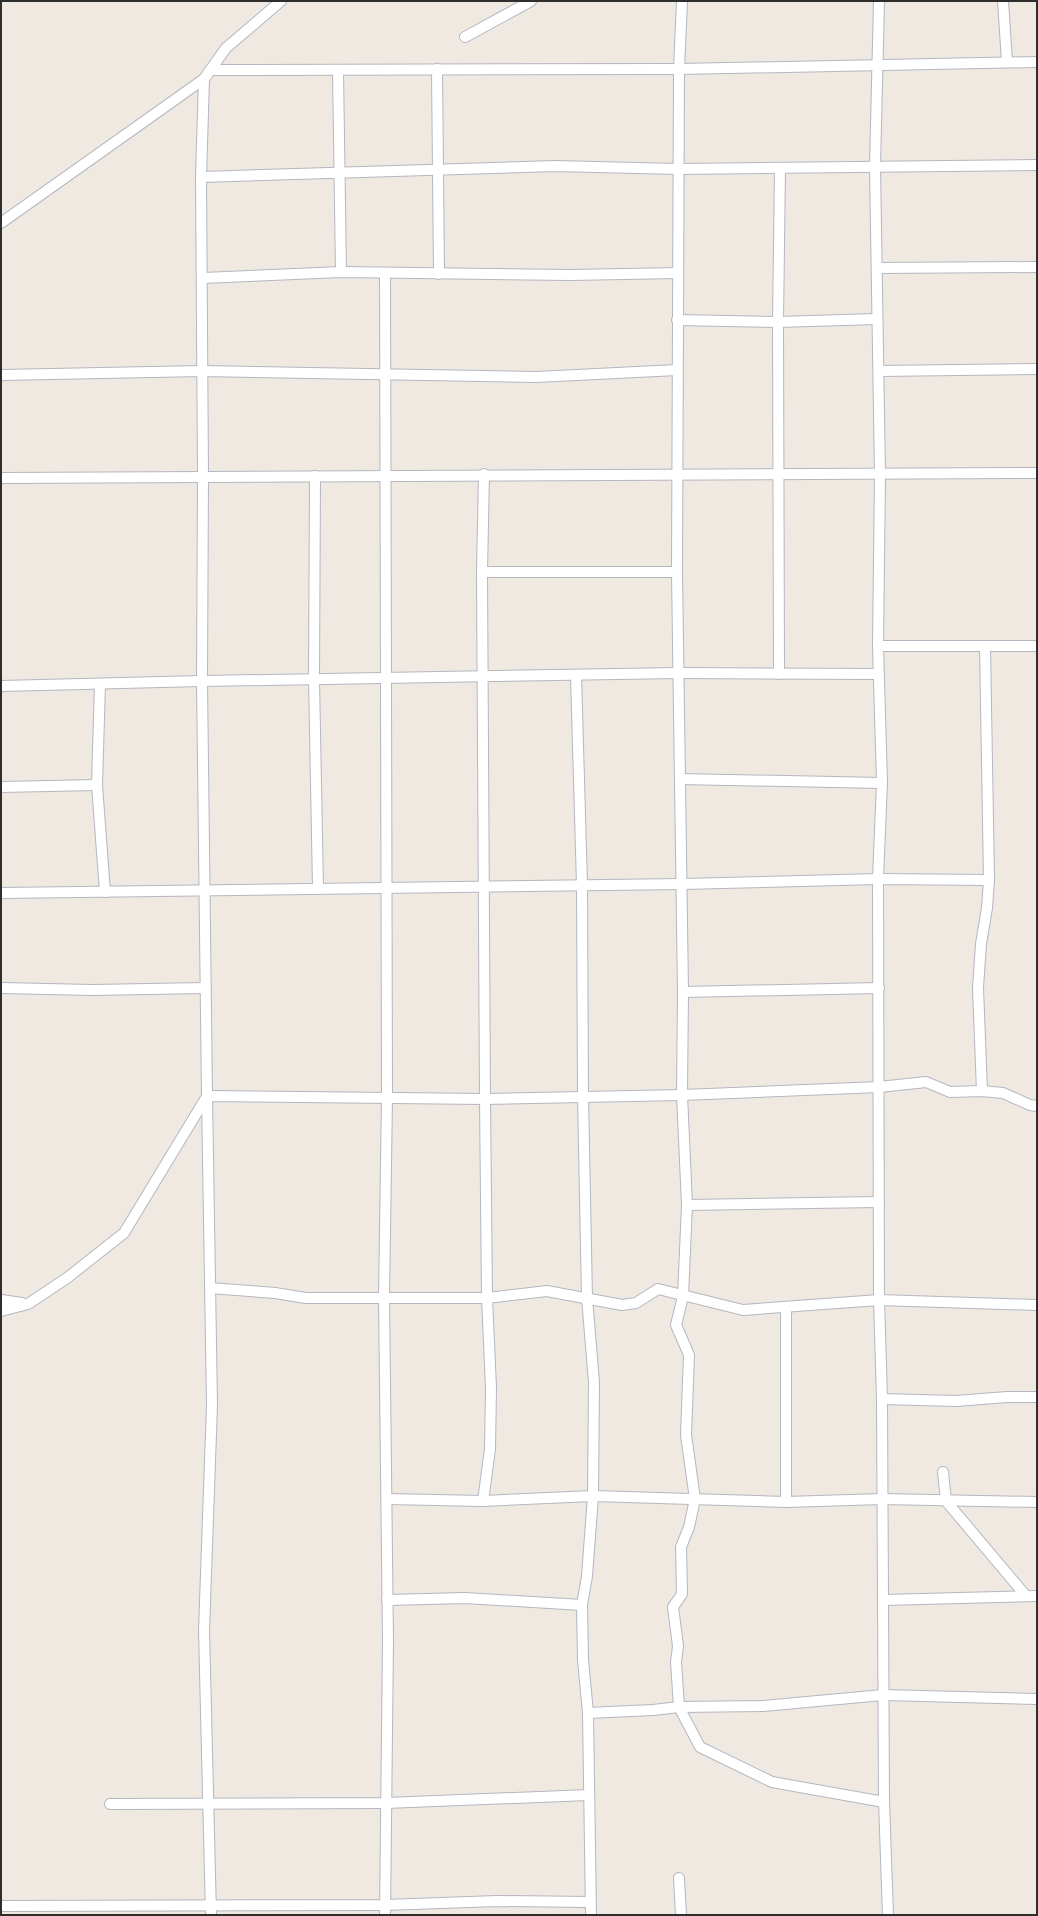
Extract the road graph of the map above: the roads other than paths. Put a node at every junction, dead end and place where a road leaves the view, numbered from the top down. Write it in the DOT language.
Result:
graph roads {
  1 [pos="281,1"];
  2 [pos="531,1"];
  3 [pos="682,1"];
  4 [pos="879,1"];
  5 [pos="1003,1"];
  6 [pos="465,37"];
  7 [pos="1007,62"];
  8 [pos="1037,62"];
  9 [pos="877,65"];
  10 [pos="679,68"];
  11 [pos="437,69"];
  12 [pos="210,70"];
  13 [pos="338,70"];
  14 [pos="204,79"];
  15 [pos="1037,165"];
  16 [pos="875,166"];
  17 [pos="780,168"];
  18 [pos="678,169"];
  19 [pos="439,170"];
  20 [pos="340,173"];
  21 [pos="201,177"];
  22 [pos="1,224"];
  23 [pos="1037,267"];
  24 [pos="876,268"];
  25 [pos="342,272"];
  26 [pos="385,273"];
  27 [pos="678,273"];
  28 [pos="439,274"];
  29 [pos="202,278"];
  30 [pos="876,319"];
  31 [pos="678,320"];
  32 [pos="778,322"];
  33 [pos="1037,369"];
  34 [pos="676,370"];
  35 [pos="202,371"];
  36 [pos="879,371"];
  37 [pos="384,373"];
  38 [pos="1,375"];
  39 [pos="1037,473"];
  40 [pos="484,474"];
  41 [pos="678,474"];
  42 [pos="779,475"];
  43 [pos="880,475"];
  44 [pos="203,476"];
  45 [pos="315,476"];
  46 [pos="387,476"];
  47 [pos="1,478"];
  48 [pos="482,572"];
  49 [pos="677,572"];
  50 [pos="878,646"];
  51 [pos="985,646"];
  52 [pos="1037,646"];
  53 [pos="678,673"];
  54 [pos="779,674"];
  55 [pos="879,674"];
  56 [pos="576,675"];
  57 [pos="484,676"];
  58 [pos="387,678"];
  59 [pos="314,679"];
  60 [pos="202,681"];
  61 [pos="100,684"];
  62 [pos="1,686"];
  63 [pos="680,779"];
  64 [pos="882,783"];
  65 [pos="97,785"];
  66 [pos="1,787"];
  67 [pos="878,879"];
  68 [pos="989,880"];
  69 [pos="682,884"];
  70 [pos="582,885"];
  71 [pos="484,886"];
  72 [pos="387,887"];
  73 [pos="318,888"];
  74 [pos="203,890"];
  75 [pos="105,892"];
  76 [pos="1,893"];
  77 [pos="1,988"];
  78 [pos="205,988"];
  79 [pos="879,988"];
  80 [pos="683,992"];
  81 [pos="879,1087"];
  82 [pos="982,1091"];
  83 [pos="682,1095"];
  84 [pos="207,1096"];
  85 [pos="583,1096"];
  86 [pos="387,1098"];
  87 [pos="485,1099"];
  88 [pos="1037,1106"];
  89 [pos="879,1202"];
  90 [pos="687,1205"];
  91 [pos="210,1288"];
  92 [pos="683,1296"];
  93 [pos="384,1298"];
  94 [pos="488,1298"];
  95 [pos="587,1298"];
  96 [pos="1,1300"];
  97 [pos="879,1300"];
  98 [pos="28,1304"];
  99 [pos="1037,1305"];
  100 [pos="786,1308"];
  101 [pos="1,1311"];
  102 [pos="1037,1397"];
  103 [pos="882,1399"];
  104 [pos="943,1472"];
  105 [pos="593,1496"];
  106 [pos="388,1499"];
  107 [pos="695,1499"];
  108 [pos="882,1499"];
  109 [pos="482,1501"];
  110 [pos="946,1501"];
  111 [pos="786,1502"];
  112 [pos="1037,1502"];
  113 [pos="1026,1596"];
  114 [pos="1037,1596"];
  115 [pos="388,1600"];
  116 [pos="883,1600"];
  117 [pos="582,1605"];
  118 [pos="883,1695"];
  119 [pos="1037,1699"];
  120 [pos="679,1707"];
  121 [pos="588,1713"];
  122 [pos="589,1795"];
  123 [pos="884,1802"];
  124 [pos="209,1803"];
  125 [pos="386,1803"];
  126 [pos="110,1804"];
  127 [pos="679,1878"];
  128 [pos="590,1902"];
  129 [pos="1,1906"];
  130 [pos="211,1910"];
  131 [pos="385,1910"];
  132 [pos="591,1915"];
  133 [pos="680,1915"];
  134 [pos="888,1915"];
  1 -- 12 [label="street"];
  2 -- 6 [label="street"];
  3 -- 10 [label="street"];
  4 -- 9 [label="street"];
  5 -- 7 [label="street"];
  7 -- 8 [label="street"];
  7 -- 9 [label="street"];
  9 -- 10 [label="street"];
  9 -- 16 [label="street"];
  10 -- 11 [label="street"];
  10 -- 18 [label="street"];
  11 -- 13 [label="street"];
  11 -- 19 [label="street"];
  12 -- 13 [label="street"];
  12 -- 14 [label="street"];
  13 -- 20 [label="street"];
  14 -- 21 [label="street"];
  14 -- 22 [label="street"];
  15 -- 16 [label="street"];
  16 -- 17 [label="street"];
  16 -- 24 [label="street"];
  17 -- 18 [label="street"];
  17 -- 32 [label="street"];
  18 -- 19 [label="street"];
  18 -- 27 [label="street"];
  19 -- 20 [label="street"];
  19 -- 28 [label="street"];
  20 -- 21 [label="street"];
  20 -- 25 [label="street"];
  21 -- 29 [label="street"];
  23 -- 24 [label="street"];
  24 -- 30 [label="street"];
  25 -- 26 [label="street"];
  25 -- 29 [label="street"];
  26 -- 28 [label="street"];
  26 -- 37 [label="street"];
  27 -- 28 [label="street"];
  27 -- 31 [label="street"];
  29 -- 35 [label="street"];
  30 -- 32 [label="street"];
  30 -- 36 [label="street"];
  31 -- 32 [label="street"];
  31 -- 34 [label="street"];
  32 -- 42 [label="street"];
  33 -- 36 [label="street"];
  34 -- 37 [label="street"];
  34 -- 41 [label="street"];
  35 -- 37 [label="street"];
  35 -- 38 [label="street"];
  35 -- 44 [label="street"];
  36 -- 43 [label="street"];
  37 -- 46 [label="street"];
  39 -- 43 [label="street"];
  40 -- 41 [label="street"];
  40 -- 46 [label="street"];
  40 -- 48 [label="street"];
  41 -- 42 [label="street"];
  41 -- 49 [label="street"];
  42 -- 43 [label="street"];
  42 -- 54 [label="street"];
  43 -- 50 [label="street"];
  44 -- 45 [label="street"];
  44 -- 47 [label="street"];
  44 -- 60 [label="street"];
  45 -- 46 [label="street"];
  45 -- 59 [label="street"];
  46 -- 58 [label="street"];
  48 -- 49 [label="street"];
  48 -- 57 [label="street"];
  49 -- 53 [label="street"];
  50 -- 51 [label="street"];
  50 -- 55 [label="street"];
  51 -- 52 [label="street"];
  51 -- 68 [label="street"];
  53 -- 54 [label="street"];
  53 -- 56 [label="street"];
  53 -- 63 [label="street"];
  54 -- 55 [label="street"];
  55 -- 64 [label="street"];
  56 -- 57 [label="street"];
  56 -- 70 [label="street"];
  57 -- 58 [label="street"];
  57 -- 71 [label="street"];
  58 -- 59 [label="street"];
  58 -- 72 [label="street"];
  59 -- 60 [label="street"];
  59 -- 73 [label="street"];
  60 -- 61 [label="street"];
  60 -- 74 [label="street"];
  61 -- 62 [label="street"];
  61 -- 65 [label="street"];
  63 -- 64 [label="street"];
  63 -- 69 [label="street"];
  64 -- 67 [label="street"];
  65 -- 66 [label="street"];
  65 -- 75 [label="street"];
  67 -- 68 [label="street"];
  67 -- 69 [label="street"];
  67 -- 79 [label="street"];
  68 -- 82 [label="street"];
  69 -- 70 [label="street"];
  69 -- 80 [label="street"];
  70 -- 71 [label="street"];
  70 -- 85 [label="street"];
  71 -- 72 [label="street"];
  71 -- 87 [label="street"];
  72 -- 73 [label="street"];
  72 -- 86 [label="street"];
  73 -- 74 [label="street"];
  74 -- 75 [label="street"];
  74 -- 78 [label="street"];
  75 -- 76 [label="street"];
  77 -- 78 [label="street"];
  78 -- 84 [label="street"];
  79 -- 80 [label="street"];
  79 -- 81 [label="street"];
  80 -- 83 [label="street"];
  81 -- 82 [label="street"];
  81 -- 83 [label="street"];
  81 -- 89 [label="street"];
  82 -- 88 [label="street"];
  83 -- 85 [label="street"];
  83 -- 90 [label="street"];
  84 -- 86 [label="street"];
  84 -- 91 [label="street"];
  84 -- 98 [label="street"];
  85 -- 87 [label="street"];
  85 -- 95 [label="street"];
  86 -- 87 [label="street"];
  86 -- 93 [label="street"];
  87 -- 94 [label="street"];
  89 -- 90 [label="street"];
  89 -- 97 [label="street"];
  90 -- 92 [label="street"];
  91 -- 93 [label="street"];
  91 -- 124 [label="street"];
  92 -- 95 [label="street"];
  92 -- 100 [label="street"];
  92 -- 107 [label="street"];
  93 -- 94 [label="street"];
  93 -- 106 [label="street"];
  94 -- 95 [label="street"];
  94 -- 109 [label="street"];
  95 -- 105 [label="street"];
  96 -- 98 [label="street"];
  97 -- 99 [label="street"];
  97 -- 100 [label="street"];
  97 -- 103 [label="street"];
  98 -- 101 [label="street"];
  100 -- 111 [label="street"];
  102 -- 103 [label="street"];
  103 -- 108 [label="street"];
  104 -- 110 [label="street"];
  105 -- 107 [label="street"];
  105 -- 109 [label="street"];
  105 -- 117 [label="street"];
  106 -- 109 [label="street"];
  106 -- 115 [label="street"];
  107 -- 111 [label="street"];
  107 -- 120 [label="street"];
  108 -- 110 [label="street"];
  108 -- 111 [label="street"];
  108 -- 116 [label="street"];
  110 -- 112 [label="street"];
  110 -- 113 [label="street"];
  113 -- 114 [label="street"];
  113 -- 116 [label="street"];
  115 -- 117 [label="street"];
  115 -- 125 [label="street"];
  116 -- 118 [label="street"];
  117 -- 121 [label="street"];
  118 -- 119 [label="street"];
  118 -- 120 [label="street"];
  118 -- 123 [label="street"];
  120 -- 121 [label="street"];
  120 -- 123 [label="street"];
  121 -- 122 [label="street"];
  122 -- 125 [label="street"];
  122 -- 128 [label="street"];
  123 -- 134 [label="street"];
  124 -- 125 [label="street"];
  124 -- 126 [label="street"];
  124 -- 130 [label="street"];
  125 -- 131 [label="street"];
  127 -- 133 [label="street"];
  128 -- 131 [label="street"];
  128 -- 132 [label="street"];
  129 -- 130 [label="street"];
  130 -- 131 [label="street"];
}
